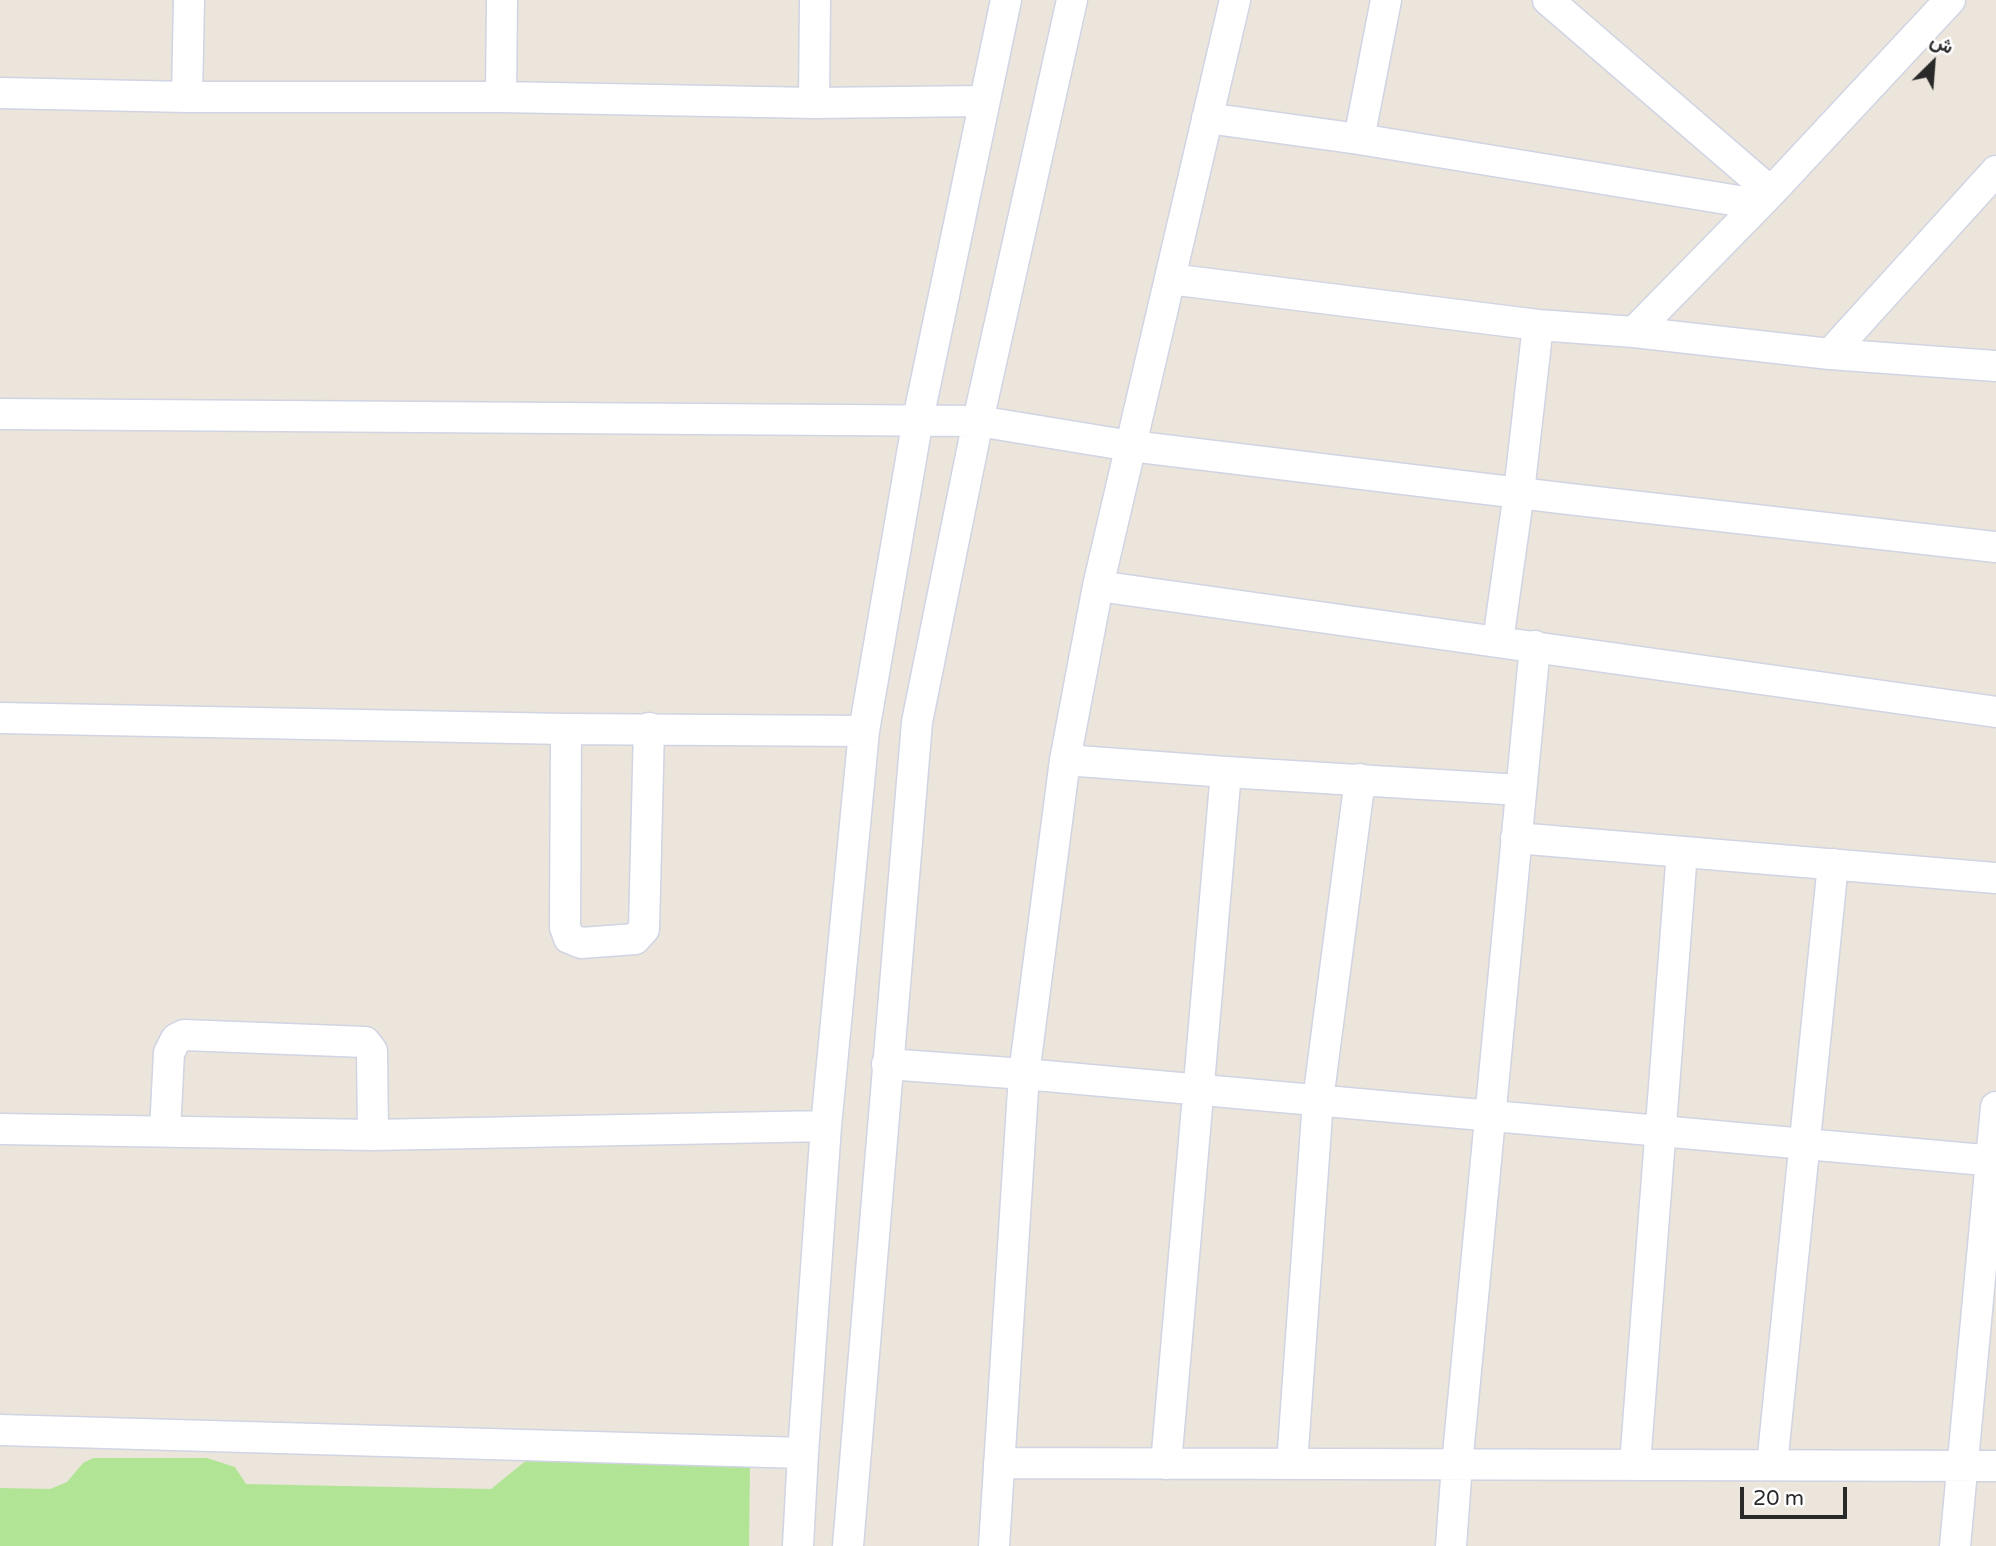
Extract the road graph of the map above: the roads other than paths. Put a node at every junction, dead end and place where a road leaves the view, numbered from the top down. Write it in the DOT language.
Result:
graph roads {
  1 [pos="189,0"];
  2 [pos="502,0"];
  3 [pos="815,0"];
  4 [pos="1006,0"];
  5 [pos="1072,0"];
  6 [pos="1235,0"];
  7 [pos="1386,0"];
  8 [pos="1548,0"];
  9 [pos="1951,0"];
  10 [pos="0,93"];
  11 [pos="187,97"];
  12 [pos="501,97"];
  13 [pos="984,101"];
  14 [pos="814,103"];
  15 [pos="1207,118"];
  16 [pos="1359,139"];
  17 [pos="1996,171"];
  18 [pos="1764,198"];
  19 [pos="1170,279"];
  20 [pos="1538,325"];
  21 [pos="1634,332"];
  22 [pos="1830,354"];
  23 [pos="1996,366"];
  24 [pos="0,414"];
  25 [pos="918,419"];
  26 [pos="978,421"];
  27 [pos="1131,446"];
  28 [pos="1519,492"];
  29 [pos="1996,547"];
  30 [pos="1098,586"];
  31 [pos="1497,641"];
  32 [pos="1535,646"];
  33 [pos="1996,712"];
  34 [pos="0,718"];
  35 [pos="649,729"];
  36 [pos="566,730"];
  37 [pos="864,732"];
  38 [pos="1065,760"];
  39 [pos="1226,772"];
  40 [pos="1360,779"];
  41 [pos="1521,790"];
  42 [pos="1516,838"];
  43 [pos="1682,852"];
  44 [pos="1833,864"];
  45 [pos="1996,878"];
  46 [pos="887,1064"];
  47 [pos="1024,1074"];
  48 [pos="1198,1089"];
  49 [pos="1318,1100"];
  50 [pos="1996,1107"];
  51 [pos="1490,1116"];
  52 [pos="827,1126"];
  53 [pos="0,1129"];
  54 [pos="165,1131"];
  55 [pos="1660,1131"];
  56 [pos="373,1135"];
  57 [pos="1804,1144"];
  58 [pos="1993,1161"];
  59 [pos="0,1430"];
  60 [pos="803,1453"];
  61 [pos="999,1463"];
  62 [pos="1166,1464"];
  63 [pos="1292,1464"];
  64 [pos="1635,1464"];
  65 [pos="1457,1465"];
  66 [pos="1772,1465"];
  67 [pos="1961,1465"];
  68 [pos="1996,1466"];
  69 [pos="798,1546"];
  70 [pos="848,1546"];
  71 [pos="994,1546"];
  72 [pos="1451,1546"];
  73 [pos="1955,1546"];
  1 -- 11 [label="street"];
  2 -- 12 [label="street"];
  3 -- 14 [label="street"];
  4 -- 13 [label="street"];
  5 -- 26 [label="street"];
  6 -- 15 [label="street"];
  7 -- 16 [label="street"];
  8 -- 18 [label="street"];
  9 -- 18 [label="street"];
  10 -- 11 [label="street"];
  11 -- 12 [label="street"];
  12 -- 14 [label="street"];
  13 -- 14 [label="street"];
  13 -- 25 [label="street"];
  15 -- 16 [label="street"];
  15 -- 19 [label="street"];
  16 -- 18 [label="street"];
  17 -- 22 [label="street"];
  18 -- 21 [label="street"];
  19 -- 20 [label="street"];
  19 -- 27 [label="street"];
  20 -- 21 [label="street"];
  20 -- 28 [label="street"];
  21 -- 22 [label="street"];
  22 -- 23 [label="street"];
  24 -- 25 [label="street"];
  25 -- 26 [label="street"];
  25 -- 37 [label="street"];
  26 -- 27 [label="street"];
  26 -- 46 [label="street"];
  27 -- 28 [label="street"];
  27 -- 30 [label="street"];
  28 -- 29 [label="street"];
  28 -- 31 [label="street"];
  30 -- 31 [label="street"];
  30 -- 38 [label="street"];
  31 -- 32 [label="street"];
  32 -- 33 [label="street"];
  32 -- 41 [label="street"];
  34 -- 36 [label="street"];
  35 -- 36 [label="street"];
  35 -- 36 [label="street"];
  35 -- 37 [label="street"];
  37 -- 52 [label="street"];
  38 -- 39 [label="street"];
  38 -- 47 [label="street"];
  39 -- 40 [label="street"];
  39 -- 48 [label="street"];
  40 -- 41 [label="street"];
  40 -- 49 [label="street"];
  41 -- 42 [label="street"];
  42 -- 43 [label="street"];
  42 -- 51 [label="street"];
  43 -- 44 [label="street"];
  43 -- 55 [label="street"];
  44 -- 45 [label="street"];
  44 -- 57 [label="street"];
  46 -- 47 [label="street"];
  46 -- 70 [label="street"];
  47 -- 48 [label="street"];
  47 -- 61 [label="street"];
  48 -- 49 [label="street"];
  48 -- 62 [label="street"];
  49 -- 51 [label="street"];
  49 -- 63 [label="street"];
  50 -- 58 [label="street"];
  51 -- 55 [label="street"];
  51 -- 65 [label="street"];
  52 -- 56 [label="street"];
  52 -- 60 [label="street"];
  53 -- 54 [label="street"];
  54 -- 56 [label="street"];
  54 -- 56 [label="street"];
  55 -- 57 [label="street"];
  55 -- 64 [label="street"];
  57 -- 58 [label="street"];
  57 -- 66 [label="street"];
  58 -- 67 [label="street"];
  59 -- 60 [label="street"];
  60 -- 69 [label="street"];
  61 -- 62 [label="street"];
  61 -- 71 [label="street"];
  62 -- 63 [label="street"];
  63 -- 65 [label="street"];
  64 -- 65 [label="street"];
  64 -- 66 [label="street"];
  65 -- 72 [label="street"];
  66 -- 67 [label="street"];
  67 -- 68 [label="street"];
  67 -- 73 [label="street"];
}
